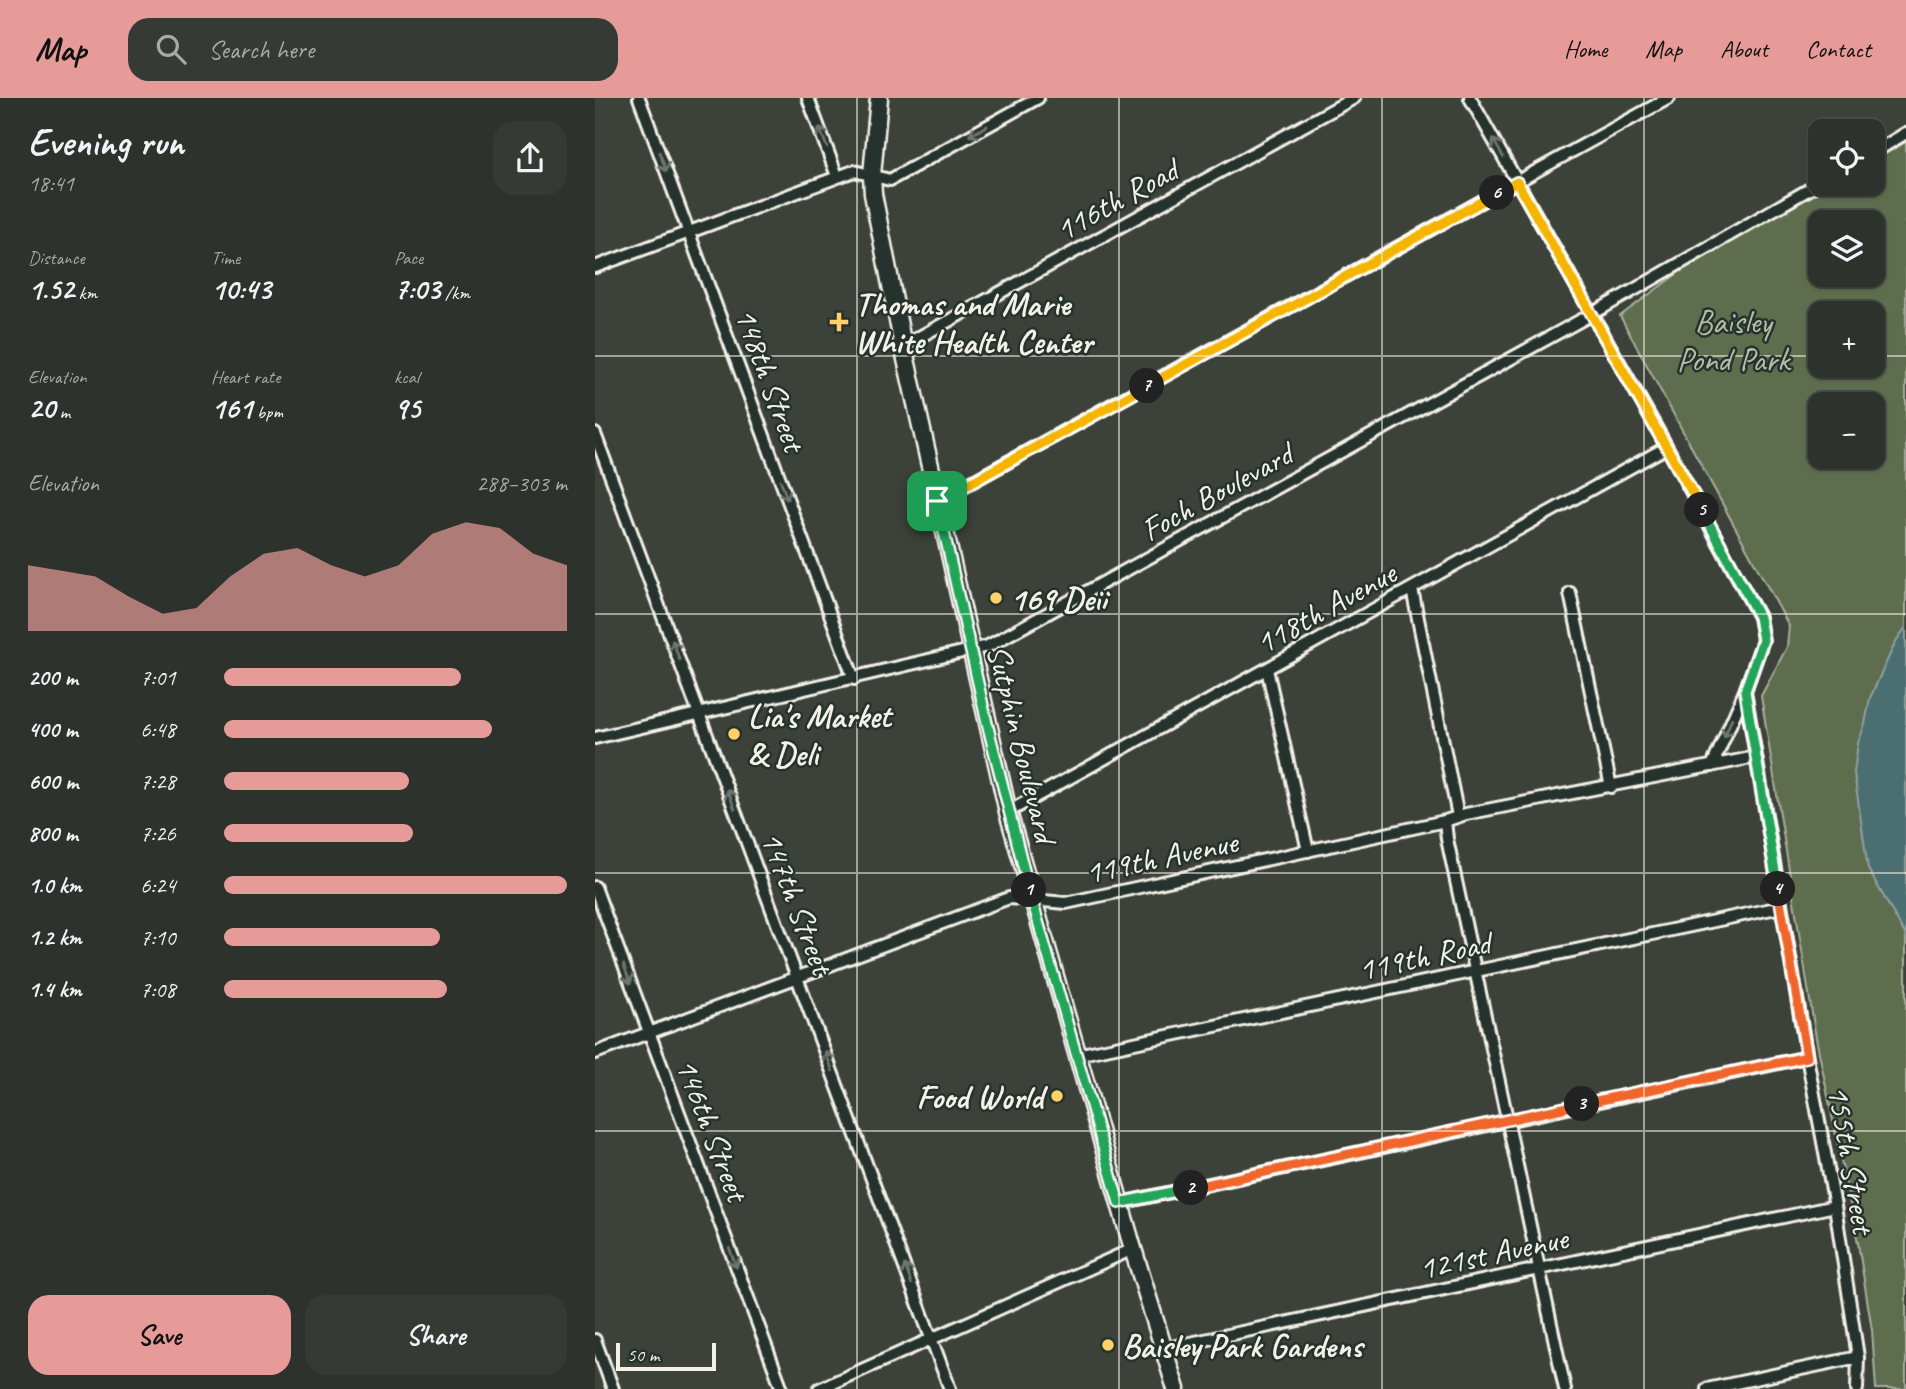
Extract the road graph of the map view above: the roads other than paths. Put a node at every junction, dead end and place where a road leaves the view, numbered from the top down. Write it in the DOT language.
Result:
graph roads {
  1 [pos="639,98"];
  2 [pos="808,98"];
  3 [pos="879,98"];
  4 [pos="1038,98"];
  5 [pos="1354,98"];
  6 [pos="1470,98"];
  7 [pos="1669,98"];
  8 [pos="1906,133"];
  9 [pos="1885,145"];
  10 [pos="872,175"];
  11 [pos="837,176"];
  12 [pos="1517,182"];
  13 [pos="1808,190"];
  14 [pos="689,232"];
  15 [pos="595,267"];
  16 [pos="1592,314"];
  17 [pos="903,346"];
  18 [pos="595,434"];
  19 [pos="1667,447"];
  20 [pos="937,501"];
  21 [pos="1412,589"];
  22 [pos="1570,593"];
  23 [pos="970,650"];
  24 [pos="1267,669"];
  25 [pos="854,679"];
  26 [pos="1745,691"];
  27 [pos="699,714"];
  28 [pos="595,738"];
  29 [pos="1756,757"];
  30 [pos="1712,766"];
  31 [pos="1611,787"];
  32 [pos="1008,812"];
  33 [pos="1458,816"];
  34 [pos="1445,821"];
  35 [pos="1308,851"];
  36 [pos="595,887"];
  37 [pos="1032,900"];
  38 [pos="1781,907"];
  39 [pos="1476,971"];
  40 [pos="798,978"];
  41 [pos="649,1033"];
  42 [pos="595,1053"];
  43 [pos="1077,1055"];
  44 [pos="1807,1057"];
  45 [pos="1508,1120"];
  46 [pos="1119,1203"];
  47 [pos="1835,1206"];
  48 [pos="1133,1250"];
  49 [pos="1540,1269"];
  50 [pos="932,1338"];
  51 [pos="595,1340"];
  52 [pos="1162,1349"];
  53 [pos="1858,1357"];
  54 [pos="613,1389"];
  55 [pos="782,1389"];
  56 [pos="819,1389"];
  57 [pos="950,1389"];
  58 [pos="1176,1389"];
  59 [pos="1565,1389"];
  60 [pos="1707,1389"];
  61 [pos="1857,1389"];
  1 -- 14 [label="street, 148th Street, one-way"];
  11 -- 2 [label="street, one-way"];
  3 -- 10 [label="main road, Sutphin Boulevard"];
  4 -- 10 [label="street, one-way"];
  5 -- 17 [label="street, 116th Road"];
  12 -- 6 [label="street, 155th Street, one-way"];
  7 -- 12 [label="street"];
  8 -- 9 [label="street"];
  10 -- 11 [label="street"];
  10 -- 17 [label="main road, Sutphin Boulevard"];
  11 -- 14 [label="street"];
  12 -- 16 [label="street, 155th Street"];
  12 -- 20 [label="street"];
  13 -- 16 [label="street, Foch Boulevard"];
  14 -- 15 [label="street"];
  14 -- 25 [label="street, 148th Street, one-way"];
  16 -- 19 [label="street, 155th Street"];
  16 -- 23 [label="street, Foch Boulevard"];
  17 -- 20 [label="main road, Sutphin Boulevard"];
  27 -- 18 [label="street, 147th Street, one-way"];
  19 -- 21 [label="street, 118th Avenue"];
  19 -- 26 [label="street, 155th Street"];
  20 -- 23 [label="main road, Sutphin Boulevard"];
  21 -- 24 [label="street, 118th Avenue"];
  21 -- 33 [label="street"];
  22 -- 31 [label="street"];
  23 -- 25 [label="street, Foch Boulevard"];
  23 -- 32 [label="main road, Sutphin Boulevard"];
  24 -- 32 [label="street, 118th Avenue"];
  24 -- 35 [label="street"];
  25 -- 27 [label="street, Foch Boulevard"];
  26 -- 29 [label="street, 155th Street"];
  26 -- 30 [label="street, 155th Street, one-way"];
  27 -- 28 [label="street, Foch Boulevard"];
  40 -- 27 [label="street, 147th Street, one-way"];
  29 -- 30 [label="street, 119th Avenue"];
  29 -- 38 [label="street, 155th Street"];
  30 -- 31 [label="street, 119th Avenue"];
  31 -- 33 [label="street, 119th Avenue"];
  32 -- 37 [label="main road, Sutphin Boulevard"];
  33 -- 34 [label="street, 119th Avenue"];
  34 -- 35 [label="street, 119th Avenue"];
  34 -- 39 [label="street"];
  35 -- 37 [label="street, 119th Avenue"];
  36 -- 41 [label="street, 146th Street, one-way"];
  37 -- 40 [label="street, 119th Avenue"];
  37 -- 43 [label="main road, Sutphin Boulevard"];
  38 -- 39 [label="street, 119th Road"];
  38 -- 44 [label="street, 155th Street"];
  39 -- 43 [label="street, 119th Road"];
  39 -- 45 [label="street"];
  40 -- 41 [label="street, 119th Avenue"];
  50 -- 40 [label="street, 147th Street, one-way"];
  41 -- 42 [label="street, 119th Avenue"];
  41 -- 55 [label="street, 146th Street, one-way"];
  43 -- 46 [label="main road, Sutphin Boulevard"];
  44 -- 45 [label="street"];
  44 -- 47 [label="street, 155th Street"];
  45 -- 46 [label="street"];
  45 -- 49 [label="street"];
  46 -- 48 [label="main road, Sutphin Boulevard"];
  47 -- 49 [label="street, 121st Avenue"];
  47 -- 53 [label="street, 155th Street"];
  48 -- 50 [label="street"];
  48 -- 52 [label="main road, Sutphin Boulevard"];
  49 -- 52 [label="street, 121st Avenue"];
  49 -- 59 [label="street"];
  50 -- 56 [label="street"];
  50 -- 57 [label="street, 147th Street"];
  51 -- 54 [label="street"];
  52 -- 58 [label="main road, Sutphin Boulevard"];
  53 -- 60 [label="street"];
  53 -- 61 [label="street, 155th Street"];
}
